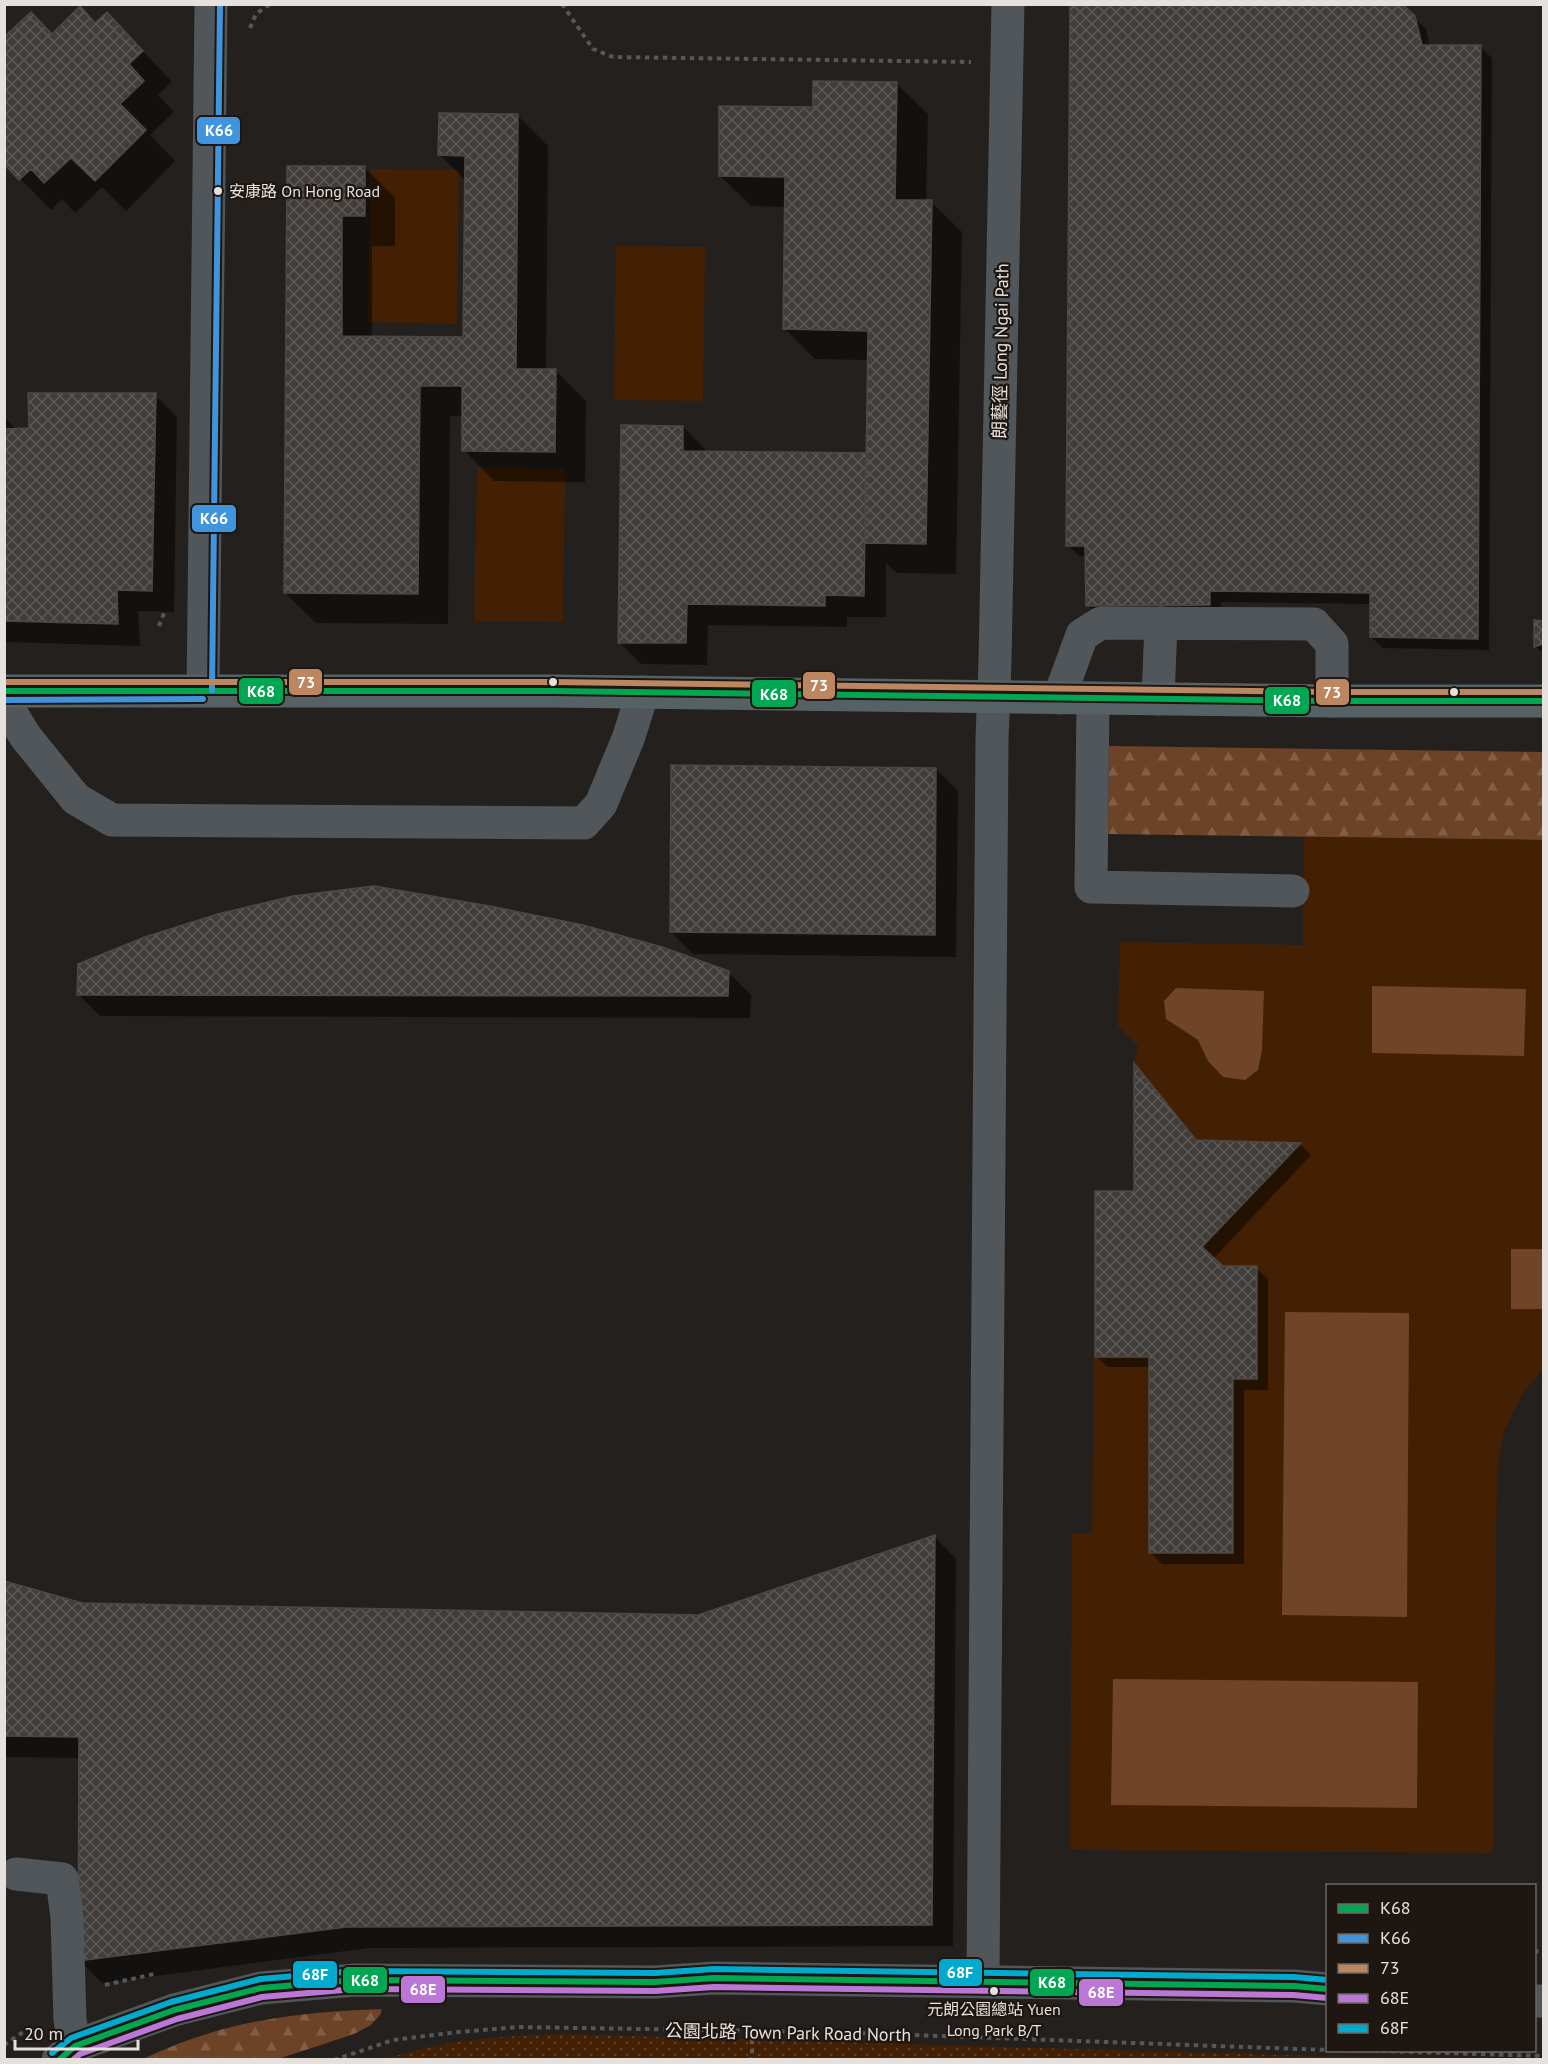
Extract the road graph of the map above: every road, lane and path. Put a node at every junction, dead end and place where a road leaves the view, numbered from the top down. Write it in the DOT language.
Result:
graph roads {
  1 [pos="211,4"];
  2 [pos="562,4"];
  3 [pos="1008,4"];
  4 [pos="1007,62"];
  5 [pos="1161,623"];
  6 [pos="203,690"];
  7 [pos="4,691"];
  8 [pos="643,693"];
  9 [pos="994,697"];
  10 [pos="1059,698"];
  11 [pos="1094,698"];
  12 [pos="1158,699"];
  13 [pos="4,701"];
  14 [pos="1332,701"];
  15 [pos="1544,701"];
  16 [pos="1293,891"];
  17 [pos="16,1874"];
  18 [pos="983,1982"];
  19 [pos="1326,1989"];
  20 [pos="752,2032"];
  21 [pos="1326,2050"];
  22 [pos="1377,2052"];
  23 [pos="66,2053"];
  24 [pos="1544,2056"];
  25 [pos="1456,2057"];
  26 [pos="752,2059"];
  27 [pos="334,2060"];
  1 -- 6 [label="street"];
  2 -- 4 [label="path"];
  3 -- 4 [label="street, 朗藝徑 Long Ngai Path"];
  4 -- 9 [label="street, 朗藝徑 Long Ngai Path"];
  5 -- 10 [label="street"];
  5 -- 12 [label="street"];
  5 -- 14 [label="street"];
  6 -- 7 [label="main road"];
  6 -- 8 [label="main road"];
  8 -- 9 [label="main road"];
  8 -- 13 [label="street"];
  9 -- 10 [label="main road"];
  9 -- 18 [label="street, 朗藝徑 Long Ngai Path"];
  10 -- 11 [label="main road"];
  11 -- 12 [label="main road"];
  11 -- 16 [label="street"];
  12 -- 14 [label="main road"];
  14 -- 15 [label="main road"];
  17 -- 23 [label="street"];
  18 -- 19 [label="street"];
  18 -- 23 [label="street"];
  20 -- 21 [label="path, 公園北路 Town Park Road North"];
  20 -- 26 [label="path"];
  20 -- 27 [label="path, 公園北路 Town Park Road North"];
  22 -- 25 [label="path"];
  24 -- 25 [label="path"];
}
